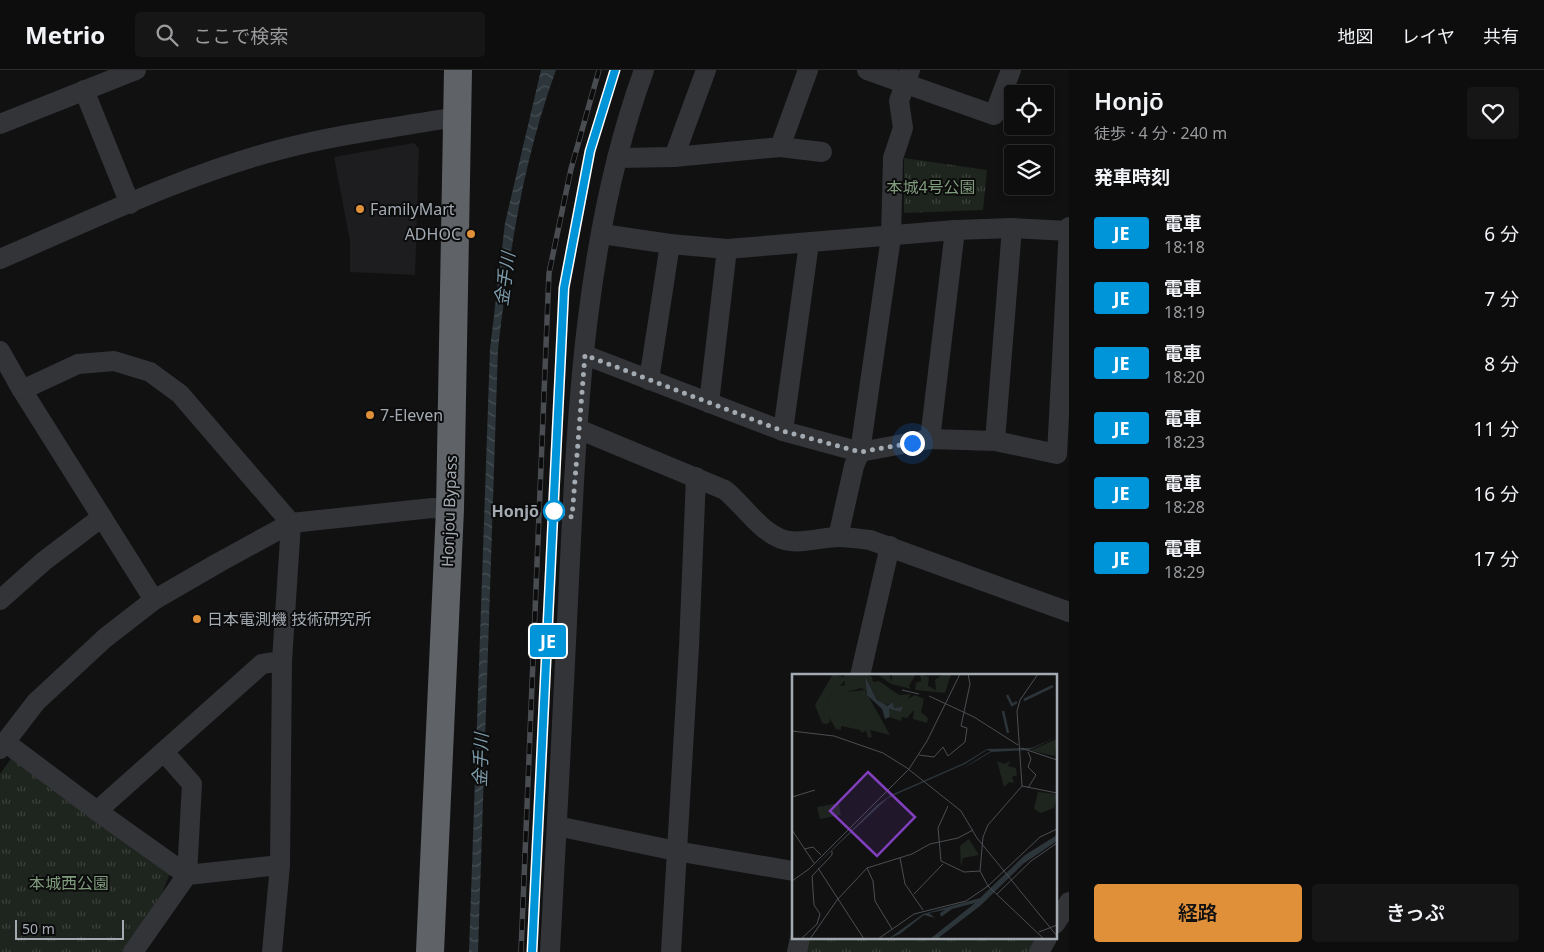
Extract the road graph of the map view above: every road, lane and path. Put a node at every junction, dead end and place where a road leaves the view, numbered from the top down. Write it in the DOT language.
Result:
graph roads {
  1 [pos="136,70"];
  2 [pos="440,70"];
  3 [pos="458,70"];
  4 [pos="644,70"];
  5 [pos="706,70"];
  6 [pos="808,70"];
  7 [pos="866,70"];
  8 [pos="1011,70"];
  9 [pos="907,77"];
  10 [pos="84,90"];
  11 [pos="448,118"];
  12 [pos="0,124"];
  13 [pos="780,147"];
  14 [pos="822,152"];
  15 [pos="674,157"];
  16 [pos="617,158"];
  17 [pos="130,204"];
  18 [pos="1012,228"];
  19 [pos="955,230"];
  20 [pos="1069,230"];
  21 [pos="602,234"];
  22 [pos="891,237"];
  23 [pos="809,243"];
  24 [pos="670,244"];
  25 [pos="727,249"];
  26 [pos="0,259"];
  27 [pos="0,351"];
  28 [pos="585,355"];
  29 [pos="648,380"];
  30 [pos="22,390"];
  31 [pos="709,403"];
  32 [pos="578,429"];
  33 [pos="783,431"];
  34 [pos="930,440"];
  35 [pos="995,441"];
  36 [pos="860,452"];
  37 [pos="696,477"];
  38 [pos="441,508"];
  39 [pos="102,518"];
  40 [pos="291,523"];
  41 [pos="838,537"];
  42 [pos="890,546"];
  43 [pos="0,600"];
  44 [pos="154,600"];
  45 [pos="1069,612"];
  46 [pos="282,661"];
  47 [pos="860,674"];
  48 [pos="3,745"];
  49 [pos="164,752"];
  50 [pos="97,811"];
  51 [pos="557,826"];
  52 [pos="676,851"];
  53 [pos="280,865"];
  54 [pos="792,871"];
  55 [pos="187,875"];
  56 [pos="1069,902"];
  57 [pos="1059,922"];
  58 [pos="1046,940"];
  59 [pos="133,952"];
  60 [pos="272,952"];
  61 [pos="414,952"];
  62 [pos="430,952"];
  63 [pos="550,952"];
  64 [pos="671,952"];
  65 [pos="1038,952"];
  1 -- 10 [label="street"];
  2 -- 11 [label="highway, Honjou Bypass"];
  3 -- 11 [label="highway, Honjou Bypass"];
  4 -- 16 [label="street"];
  5 -- 15 [label="street"];
  6 -- 13 [label="street"];
  7 -- 9 [label="street"];
  8 -- 9 [label="street"];
  9 -- 22 [label="street"];
  10 -- 12 [label="street"];
  10 -- 17 [label="street"];
  11 -- 17 [label="street"];
  11 -- 38 [label="highway, Honjou Bypass"];
  13 -- 14 [label="street"];
  13 -- 15 [label="street"];
  15 -- 16 [label="street"];
  16 -- 21 [label="street"];
  17 -- 26 [label="street"];
  18 -- 19 [label="street"];
  18 -- 20 [label="street"];
  18 -- 35 [label="street"];
  19 -- 22 [label="street"];
  19 -- 34 [label="street"];
  20 -- 35 [label="street"];
  21 -- 24 [label="street"];
  21 -- 28 [label="street"];
  22 -- 23 [label="street"];
  22 -- 36 [label="street"];
  23 -- 25 [label="street"];
  23 -- 33 [label="street"];
  24 -- 25 [label="street"];
  24 -- 29 [label="street"];
  25 -- 31 [label="street"];
  27 -- 30 [label="street"];
  28 -- 29 [label="street"];
  28 -- 32 [label="street"];
  29 -- 31 [label="street"];
  30 -- 39 [label="street"];
  30 -- 40 [label="street"];
  31 -- 33 [label="street"];
  32 -- 37 [label="street"];
  32 -- 51 [label="street"];
  33 -- 36 [label="street"];
  34 -- 35 [label="street"];
  34 -- 36 [label="street"];
  36 -- 41 [label="street"];
  37 -- 41 [label="street"];
  37 -- 52 [label="street"];
  38 -- 40 [label="street"];
  38 -- 61 [label="highway, Honjou Bypass"];
  38 -- 62 [label="highway, Honjou Bypass"];
  39 -- 43 [label="street"];
  39 -- 44 [label="street"];
  40 -- 44 [label="street"];
  40 -- 46 [label="street"];
  41 -- 42 [label="street"];
  42 -- 45 [label="street"];
  42 -- 47 [label="street"];
  44 -- 48 [label="street"];
  46 -- 49 [label="street"];
  46 -- 53 [label="street"];
  48 -- 50 [label="street"];
  49 -- 50 [label="street"];
  49 -- 55 [label="street"];
  50 -- 55 [label="street"];
  51 -- 52 [label="street"];
  51 -- 63 [label="street"];
  52 -- 54 [label="street"];
  52 -- 64 [label="street"];
  53 -- 55 [label="street"];
  53 -- 60 [label="street"];
  55 -- 59 [label="street"];
  56 -- 57 [label="street"];
  58 -- 65 [label="street"];
}
